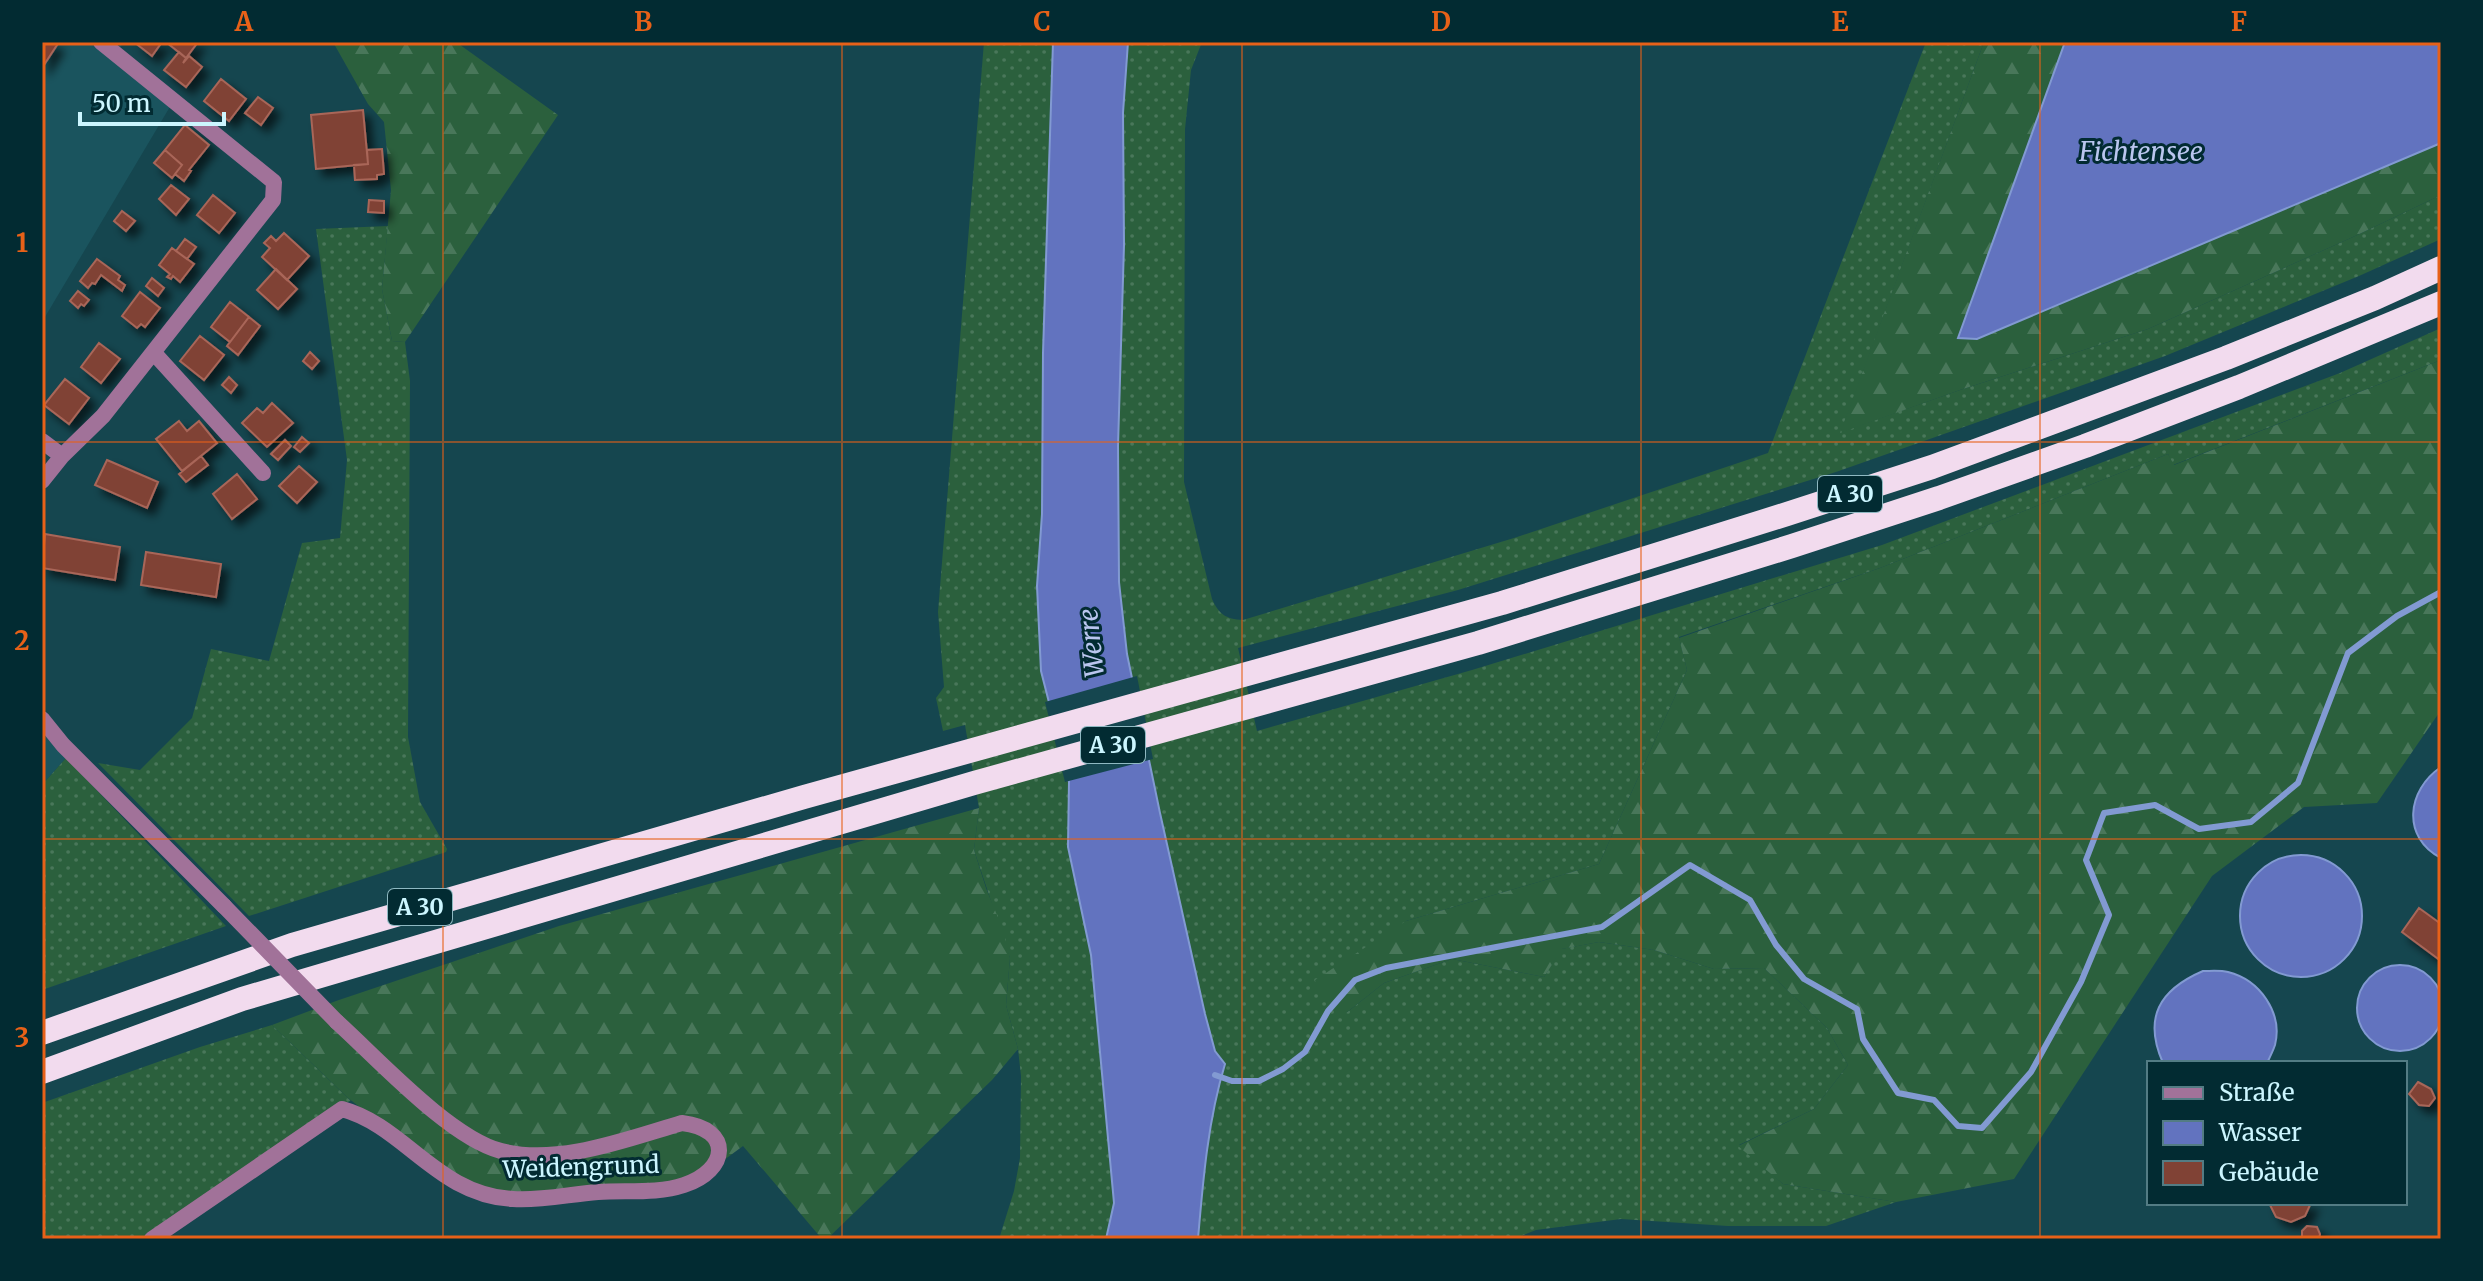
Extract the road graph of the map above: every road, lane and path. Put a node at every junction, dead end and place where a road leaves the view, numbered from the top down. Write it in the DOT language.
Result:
graph roads {
  1 [pos="101,42"];
  2 [pos="2441,268"];
  3 [pos="2441,303"];
  4 [pos="154,353"];
  5 [pos="42,441"];
  6 [pos="62,456"];
  7 [pos="263,473"];
  8 [pos="42,481"];
  9 [pos="42,719"];
  10 [pos="42,1033"];
  11 [pos="42,1072"];
  12 [pos="152,1239"];
  1 -- 4 [label="street"];
  2 -- 10 [label="highway, A 30"];
  3 -- 11 [label="highway, A 30"];
  4 -- 6 [label="street"];
  4 -- 7 [label="street"];
  5 -- 6 [label="street"];
  6 -- 8 [label="street"];
  9 -- 12 [label="street, Weidengrund, bridge"];
}
